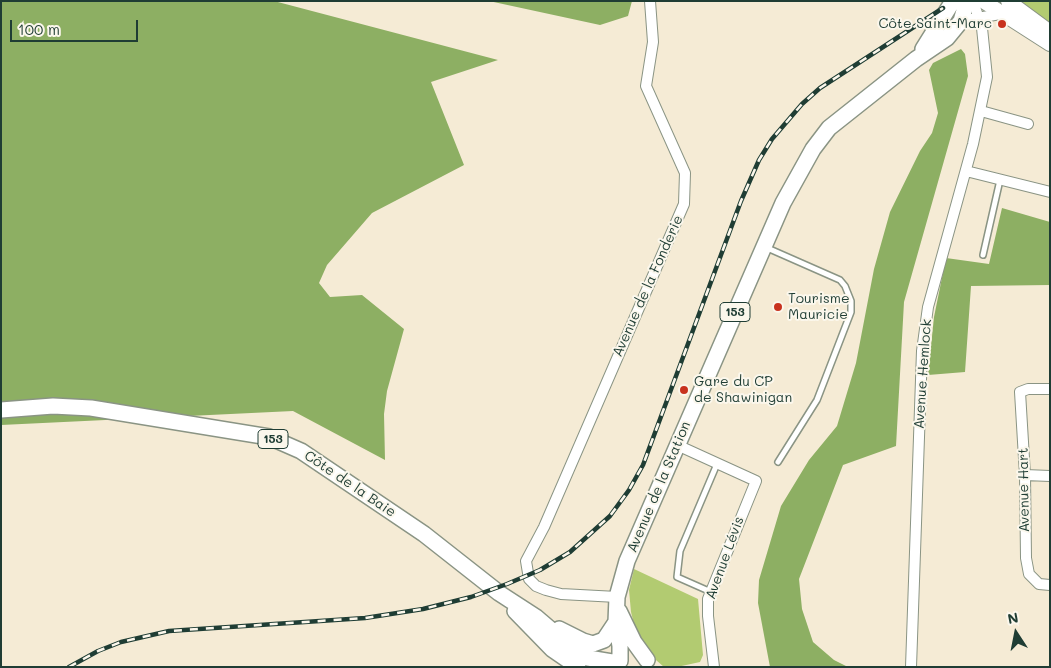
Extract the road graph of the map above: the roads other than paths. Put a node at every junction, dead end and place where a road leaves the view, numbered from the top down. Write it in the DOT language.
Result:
graph roads {
  1 [pos="650,1"];
  2 [pos="953,1"];
  3 [pos="967,1"];
  4 [pos="973,1"];
  5 [pos="983,1"];
  6 [pos="1008,1"];
  7 [pos="1000,14"];
  8 [pos="979,16"];
  9 [pos="961,21"];
  10 [pos="1050,32"];
  11 [pos="1050,44"];
  12 [pos="916,59"];
  13 [pos="981,111"];
  14 [pos="1028,124"];
  15 [pos="966,171"];
  16 [pos="1000,180"];
  17 [pos="1050,192"];
  18 [pos="764,246"];
  19 [pos="983,255"];
  20 [pos="1050,389"];
  21 [pos="1,410"];
  22 [pos="677,445"];
  23 [pos="778,462"];
  24 [pos="717,464"];
  25 [pos="1025,475"];
  26 [pos="1050,476"];
  27 [pos="1050,585"];
  28 [pos="711,592"];
  29 [pos="499,593"];
  30 [pos="617,609"];
  31 [pos="536,617"];
  32 [pos="651,663"];
  33 [pos="618,664"];
  34 [pos="578,667"];
  35 [pos="714,667"];
  36 [pos="911,667"];
  1 -- 30 [label="street, Avenue de la Fonderie"];
  2 -- 12 [label="main road, 153"];
  3 -- 9 [label="main road, 153"];
  4 -- 8 [label="street, Avenue Hemlock"];
  5 -- 7 [label="street"];
  6 -- 10 [label="street"];
  7 -- 8 [label="street"];
  7 -- 11 [label="street"];
  8 -- 9 [label="street"];
  8 -- 13 [label="street, Avenue Hemlock"];
  9 -- 12 [label="main road, 153"];
  12 -- 18 [label="main road, Avenue de la Station / 153"];
  13 -- 14 [label="street"];
  13 -- 15 [label="street, Avenue Hemlock"];
  15 -- 16 [label="street"];
  15 -- 36 [label="street, Avenue Hemlock"];
  16 -- 17 [label="street"];
  16 -- 19 [label="lane"];
  18 -- 22 [label="main road, Avenue de la Station / 153"];
  18 -- 23 [label="lane"];
  20 -- 25 [label="street, Avenue Hart"];
  21 -- 29 [label="main road, Côte de la Baie / 153"];
  22 -- 24 [label="street"];
  22 -- 30 [label="main road, Avenue de la Station / 153"];
  24 -- 28 [label="lane"];
  24 -- 28 [label="street, Avenue Lévis"];
  25 -- 26 [label="street"];
  25 -- 27 [label="street, Avenue Hart"];
  28 -- 35 [label="street, Avenue Lévis"];
  29 -- 31 [label="main road, 153"];
  29 -- 34 [label="main road, 153"];
  30 -- 31 [label="main road"];
  30 -- 32 [label="main road, 153"];
  30 -- 33 [label="main road, Avenue de la Station / 153"];
  31 -- 33 [label="main road, 153"];
  32 -- 33 [label="main road, 153"];
}
